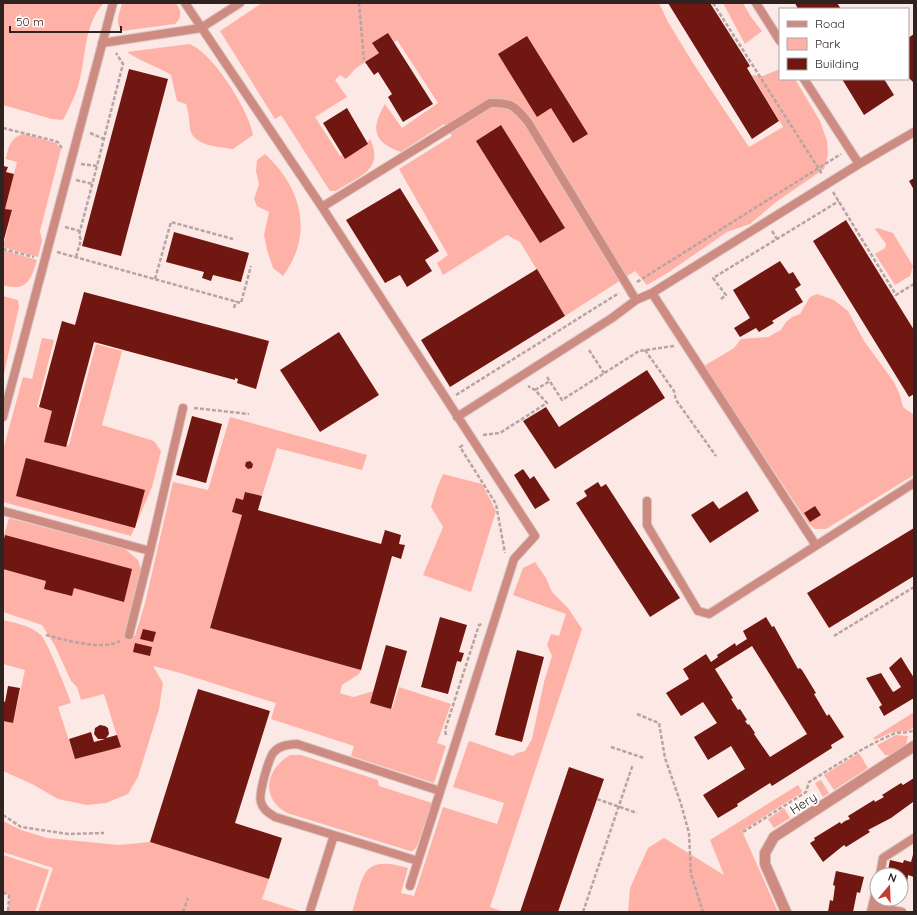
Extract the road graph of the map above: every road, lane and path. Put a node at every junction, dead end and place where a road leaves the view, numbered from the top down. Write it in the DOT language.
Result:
graph roads {
  1 [pos="113,3"];
  2 [pos="185,3"];
  3 [pos="240,3"];
  4 [pos="359,3"];
  5 [pos="713,3"];
  6 [pos="756,3"];
  7 [pos="201,28"];
  8 [pos="779,38"];
  9 [pos="102,43"];
  10 [pos="119,51"];
  11 [pos="116,53"];
  12 [pos="113,56"];
  13 [pos="364,60"];
  14 [pos="805,80"];
  15 [pos="88,127"];
  16 [pos="3,128"];
  17 [pos="914,132"];
  18 [pos="104,139"];
  19 [pos="849,149"];
  20 [pos="62,155"];
  21 [pos="859,164"];
  22 [pos="98,166"];
  23 [pos="77,167"];
  24 [pos="818,168"];
  25 [pos="76,173"];
  26 [pos="74,179"];
  27 [pos="828,183"];
  28 [pos="93,184"];
  29 [pos="72,186"];
  30 [pos="839,201"];
  31 [pos="322,207"];
  32 [pos="52,229"];
  33 [pos="80,231"];
  34 [pos="233,239"];
  35 [pos="57,245"];
  36 [pos="3,249"];
  37 [pos="47,249"];
  38 [pos="55,252"];
  39 [pos="76,258"];
  40 [pos="44,260"];
  41 [pos="251,266"];
  42 [pos="155,279"];
  43 [pos="914,284"];
  44 [pos="628,288"];
  45 [pos="652,293"];
  46 [pos="721,299"];
  47 [pos="636,300"];
  48 [pos="236,301"];
  49 [pos="234,308"];
  50 [pos="686,344"];
  51 [pos="590,350"];
  52 [pos="645,350"];
  53 [pos="604,373"];
  54 [pos="547,377"];
  55 [pos="550,381"];
  56 [pos="521,386"];
  57 [pos="535,390"];
  58 [pos="447,401"];
  59 [pos="183,408"];
  60 [pos="249,414"];
  61 [pos="3,417"];
  62 [pos="457,417"];
  63 [pos="474,437"];
  64 [pos="716,456"];
  65 [pos="914,483"];
  66 [pos="647,501"];
  67 [pos="3,511"];
  68 [pos="816,544"];
  69 [pos="150,550"];
  70 [pos="506,557"];
  71 [pos="914,587"];
  72 [pos="488,623"];
  73 [pos="46,635"];
  74 [pos="129,635"];
  75 [pos="834,636"];
  76 [pos="636,714"];
  77 [pos="914,730"];
  78 [pos="446,738"];
  79 [pos="914,746"];
  80 [pos="611,747"];
  81 [pos="644,758"];
  82 [pos="633,764"];
  83 [pos="440,791"];
  84 [pos="597,799"];
  85 [pos="619,807"];
  86 [pos="637,813"];
  87 [pos="3,815"];
  88 [pos="743,832"];
  89 [pos="104,833"];
  90 [pos="334,835"];
  91 [pos="914,838"];
  92 [pos="418,861"];
  93 [pos="881,867"];
  94 [pos="410,886"];
  95 [pos="3,892"];
  96 [pos="188,898"];
  97 [pos="872,909"];
  98 [pos="310,911"];
  99 [pos="8,912"];
  100 [pos="183,912"];
  101 [pos="583,912"];
  102 [pos="703,912"];
  103 [pos="786,912"];
  104 [pos="902,912"];
  1 -- 9 [label="lane"];
  2 -- 7 [label="lane"];
  3 -- 7 [label="lane"];
  4 -- 13 [label="path"];
  5 -- 24 [label="path"];
  6 -- 8 [label="lane"];
  7 -- 9 [label="lane"];
  7 -- 31 [label="lane"];
  9 -- 32 [label="lane"];
  10 -- 11 [label="path"];
  11 -- 12 [label="path"];
  11 -- 18 [label="path"];
  14 -- 19 [label="lane"];
  15 -- 18 [label="path"];
  16 -- 20 [label="path"];
  17 -- 21 [label="lane"];
  18 -- 22 [label="path"];
  19 -- 21 [label="lane"];
  19 -- 24 [label="path"];
  21 -- 27 [label="lane"];
  22 -- 23 [label="path"];
  22 -- 28 [label="path"];
  24 -- 27 [label="path"];
  24 -- 44 [label="path"];
  25 -- 26 [label="path"];
  26 -- 28 [label="path"];
  26 -- 29 [label="path"];
  27 -- 30 [label="path"];
  27 -- 45 [label="lane"];
  28 -- 33 [label="path"];
  30 -- 43 [label="path"];
  30 -- 46 [label="path"];
  31 -- 44 [label="lane"];
  31 -- 58 [label="lane"];
  32 -- 33 [label="path"];
  32 -- 37 [label="lane"];
  33 -- 39 [label="path"];
  34 -- 42 [label="path"];
  35 -- 38 [label="path"];
  36 -- 40 [label="path"];
  37 -- 38 [label="path"];
  37 -- 40 [label="lane"];
  38 -- 39 [label="path"];
  39 -- 42 [label="path"];
  40 -- 61 [label="lane"];
  41 -- 48 [label="path"];
  42 -- 48 [label="path"];
  44 -- 47 [label="lane"];
  44 -- 58 [label="path"];
  45 -- 47 [label="lane"];
  45 -- 50 [label="lane"];
  47 -- 62 [label="lane"];
  48 -- 49 [label="path"];
  50 -- 52 [label="path"];
  50 -- 68 [label="lane"];
  51 -- 53 [label="path"];
  52 -- 53 [label="path"];
  52 -- 64 [label="path"];
  53 -- 55 [label="path"];
  54 -- 55 [label="path"];
  55 -- 57 [label="path"];
  56 -- 57 [label="path"];
  57 -- 63 [label="path"];
  58 -- 62 [label="lane"];
  59 -- 60 [label="path"];
  59 -- 69 [label="lane"];
  62 -- 63 [label="lane"];
  63 -- 70 [label="path"];
  63 -- 83 [label="lane"];
  65 -- 68 [label="lane"];
  66 -- 68 [label="lane"];
  67 -- 69 [label="lane"];
  69 -- 74 [label="lane"];
  71 -- 75 [label="path"];
  72 -- 78 [label="path"];
  73 -- 74 [label="path"];
  76 -- 102 [label="path"];
  77 -- 88 [label="path"];
  79 -- 103 [label="street, Hery"];
  80 -- 81 [label="path"];
  82 -- 85 [label="path"];
  83 -- 90 [label="lane"];
  83 -- 92 [label="lane"];
  84 -- 85 [label="path"];
  85 -- 86 [label="path"];
  85 -- 101 [label="path"];
  87 -- 89 [label="path"];
  90 -- 92 [label="lane"];
  90 -- 98 [label="lane"];
  91 -- 93 [label="lane"];
  92 -- 94 [label="lane"];
  95 -- 99 [label="path"];
  96 -- 100 [label="path"];
  97 -- 104 [label="lane"];
}
